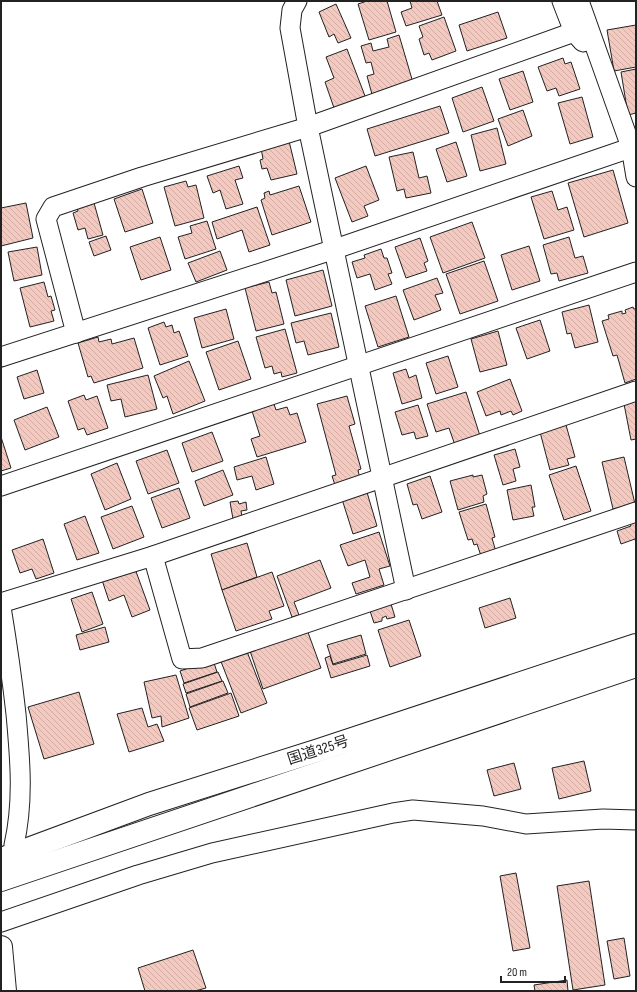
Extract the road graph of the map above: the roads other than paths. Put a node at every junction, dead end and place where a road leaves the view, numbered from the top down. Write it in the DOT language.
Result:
graph roads {
  1 [pos="297,1"];
  2 [pos="562,1"];
  3 [pos="579,1"];
  4 [pos="574,32"];
  5 [pos="599,59"];
  6 [pos="308,127"];
  7 [pos="633,146"];
  8 [pos="636,177"];
  9 [pos="335,249"];
  10 [pos="636,272"];
  11 [pos="76,333"];
  12 [pos="1,357"];
  13 [pos="359,364"];
  14 [pos="636,391"];
  15 [pos="383,478"];
  16 [pos="1,486"];
  17 [pos="636,512"];
  18 [pos="153,556"];
  19 [pos="406,590"];
  20 [pos="1,603"];
  21 [pos="1,607"];
  22 [pos="636,645"];
  23 [pos="636,666"];
  24 [pos="636,820"];
  25 [pos="5,853"];
  26 [pos="1,880"];
  27 [pos="1,922"];
  28 [pos="1,947"];
  29 [pos="5,991"];
  1 -- 6 [label="street"];
  2 -- 4 [label="street"];
  3 -- 5 [label="street"];
  4 -- 5 [label="street"];
  4 -- 6 [label="street"];
  5 -- 7 [label="street"];
  6 -- 9 [label="street"];
  6 -- 11 [label="street"];
  7 -- 8 [label="street"];
  7 -- 9 [label="street"];
  9 -- 11 [label="street"];
  9 -- 13 [label="street"];
  10 -- 13 [label="street"];
  11 -- 12 [label="street"];
  13 -- 15 [label="street"];
  13 -- 16 [label="street"];
  14 -- 15 [label="street"];
  15 -- 18 [label="street"];
  15 -- 19 [label="street"];
  17 -- 19 [label="street"];
  18 -- 19 [label="street"];
  18 -- 20 [label="street"];
  21 -- 25 [label="street"];
  22 -- 25 [label="main road, 国道325号"];
  23 -- 26 [label="main road, 国道325号"];
  24 -- 27 [label="street"];
  28 -- 29 [label="main road"];
}
